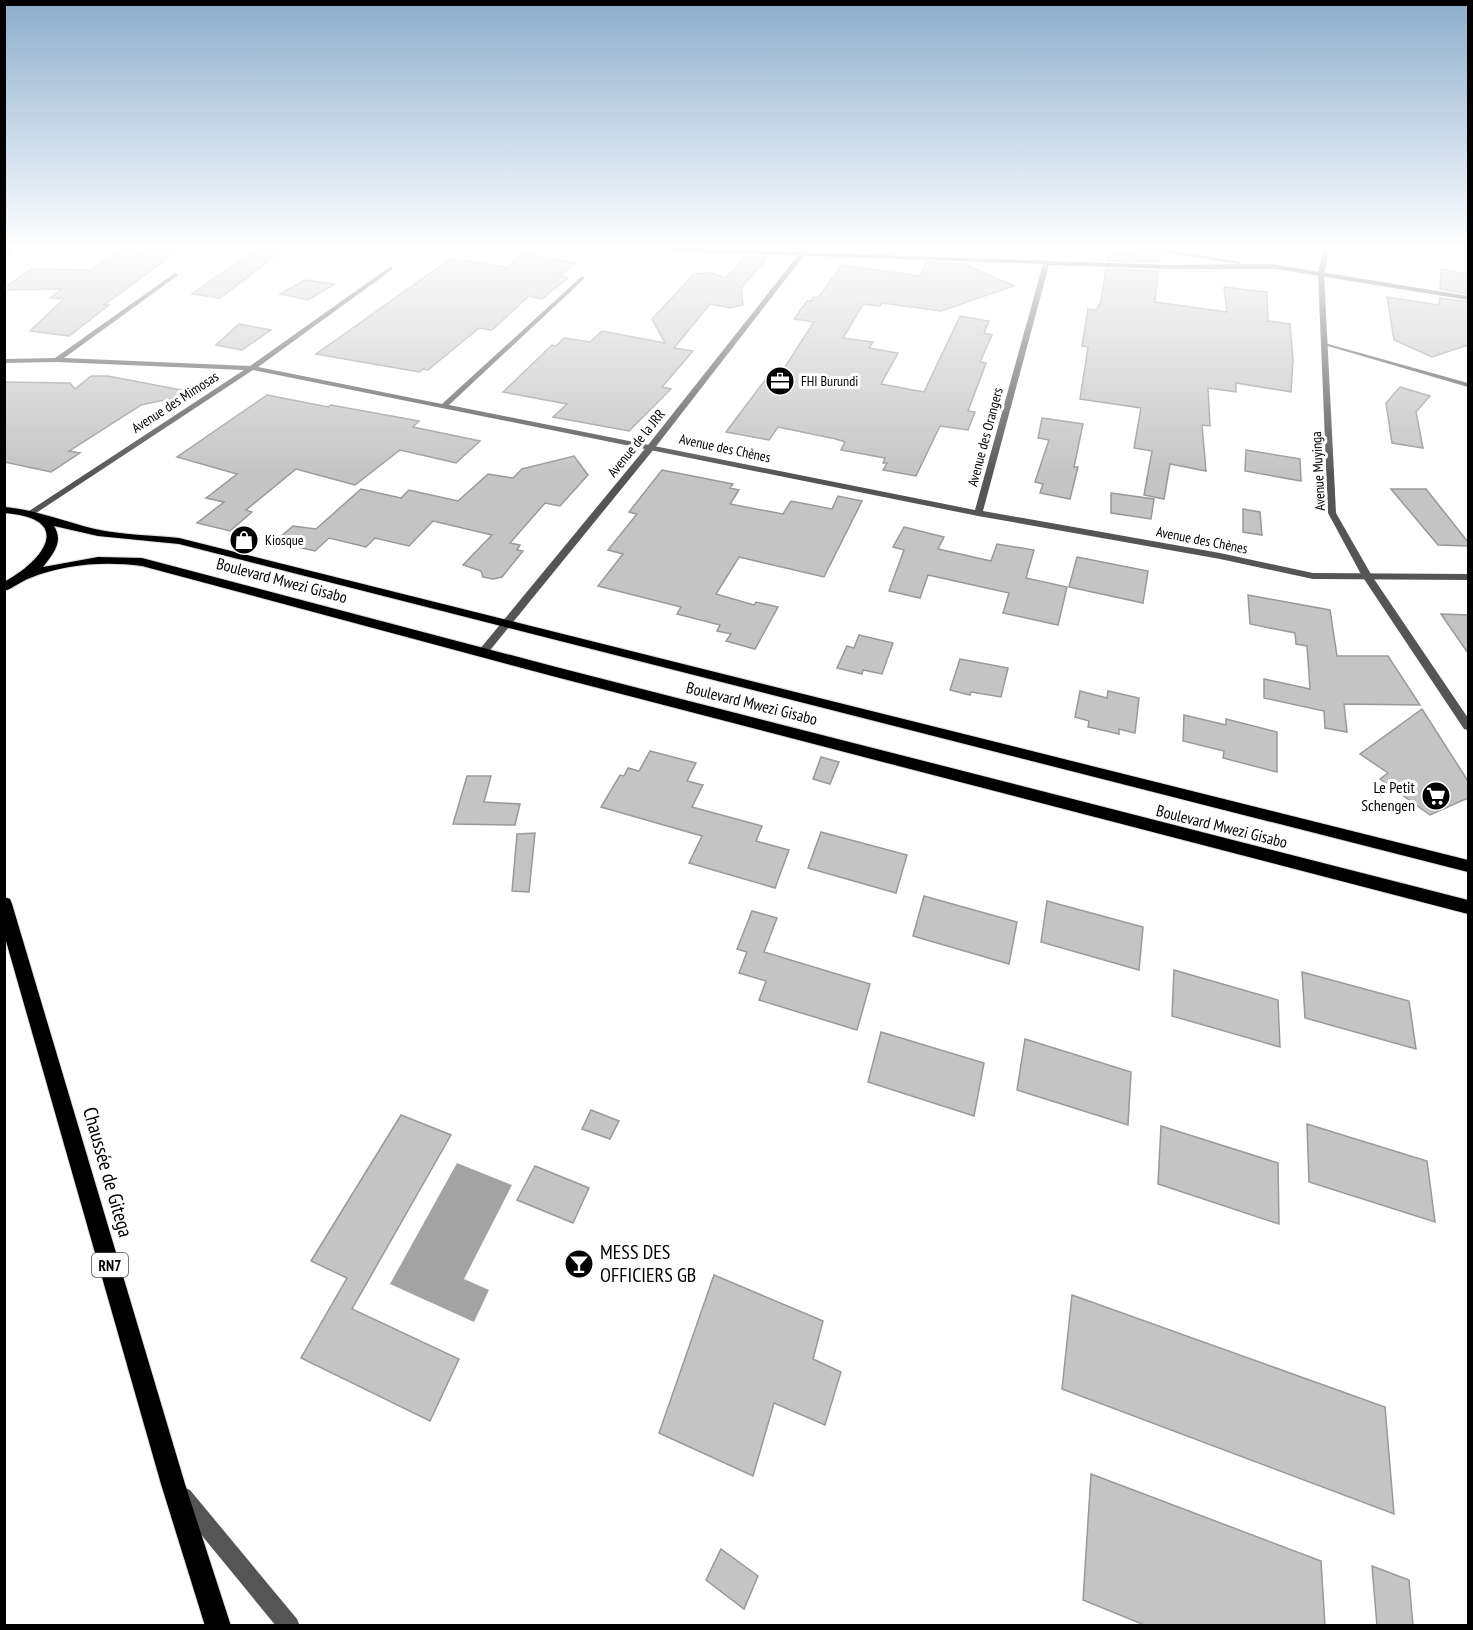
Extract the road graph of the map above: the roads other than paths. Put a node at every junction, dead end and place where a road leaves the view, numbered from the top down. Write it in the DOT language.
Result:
graph roads {
  1 [pos="107,324"];
  2 [pos="313,324"];
  3 [pos="532,324"];
  4 [pos="748,324"];
  5 [pos="1030,324"];
  6 [pos="1322,324"];
  7 [pos="1323,343"];
  8 [pos="57,360"];
  9 [pos="4,361"];
  10 [pos="252,368"];
  11 [pos="1468,385"];
  12 [pos="444,406"];
  13 [pos="651,447"];
  14 [pos="4,510"];
  15 [pos="30,513"];
  16 [pos="978,513"];
  17 [pos="45,520"];
  18 [pos="26,575"];
  19 [pos="1367,576"];
  20 [pos="1468,577"];
  21 [pos="4,587"];
  22 [pos="506,623"];
  23 [pos="483,652"];
  24 [pos="1468,726"];
  25 [pos="1468,866"];
  26 [pos="4,904"];
  27 [pos="1468,907"];
  28 [pos="173,1484"];
  29 [pos="218,1626"];
  30 [pos="290,1626"];
  1 -- 8 [label="street"];
  2 -- 10 [label="street, Avenue des Mimosas"];
  3 -- 12 [label="street"];
  4 -- 13 [label="street, Avenue de la JRR"];
  5 -- 16 [label="street, Avenue des Orangers"];
  6 -- 7 [label="street, Avenue Muyinga"];
  7 -- 11 [label="street"];
  7 -- 19 [label="street, Avenue Muyinga"];
  8 -- 9 [label="street, Avenue des Chènes"];
  8 -- 10 [label="street, Avenue des Chènes"];
  10 -- 12 [label="street, Avenue des Chènes"];
  10 -- 15 [label="street, Avenue des Mimosas"];
  12 -- 13 [label="street, Avenue des Chènes"];
  13 -- 16 [label="street, Avenue des Chènes"];
  13 -- 22 [label="street, Avenue de la JRR"];
  14 -- 15 [label="main road, Boulevard Mwezi Gisabo"];
  15 -- 17 [label="main road, Boulevard Mwezi Gisabo"];
  16 -- 19 [label="street, Avenue des Chènes"];
  17 -- 18 [label="main road"];
  17 -- 22 [label="main road, Boulevard Mwezi Gisabo"];
  18 -- 21 [label="main road"];
  18 -- 23 [label="main road, Boulevard Mwezi Gisabo"];
  19 -- 20 [label="street, Avenue des Chènes"];
  19 -- 24 [label="street, Avenue Muyinga"];
  22 -- 23 [label="street, Avenue de la JRR"];
  22 -- 25 [label="main road, Boulevard Mwezi Gisabo"];
  23 -- 27 [label="main road, Boulevard Mwezi Gisabo"];
  26 -- 28 [label="main road, Chaussée de Gitega / RN7"];
  28 -- 29 [label="main road, Chaussée de Gitega / RN7"];
  28 -- 30 [label="street"];
}
